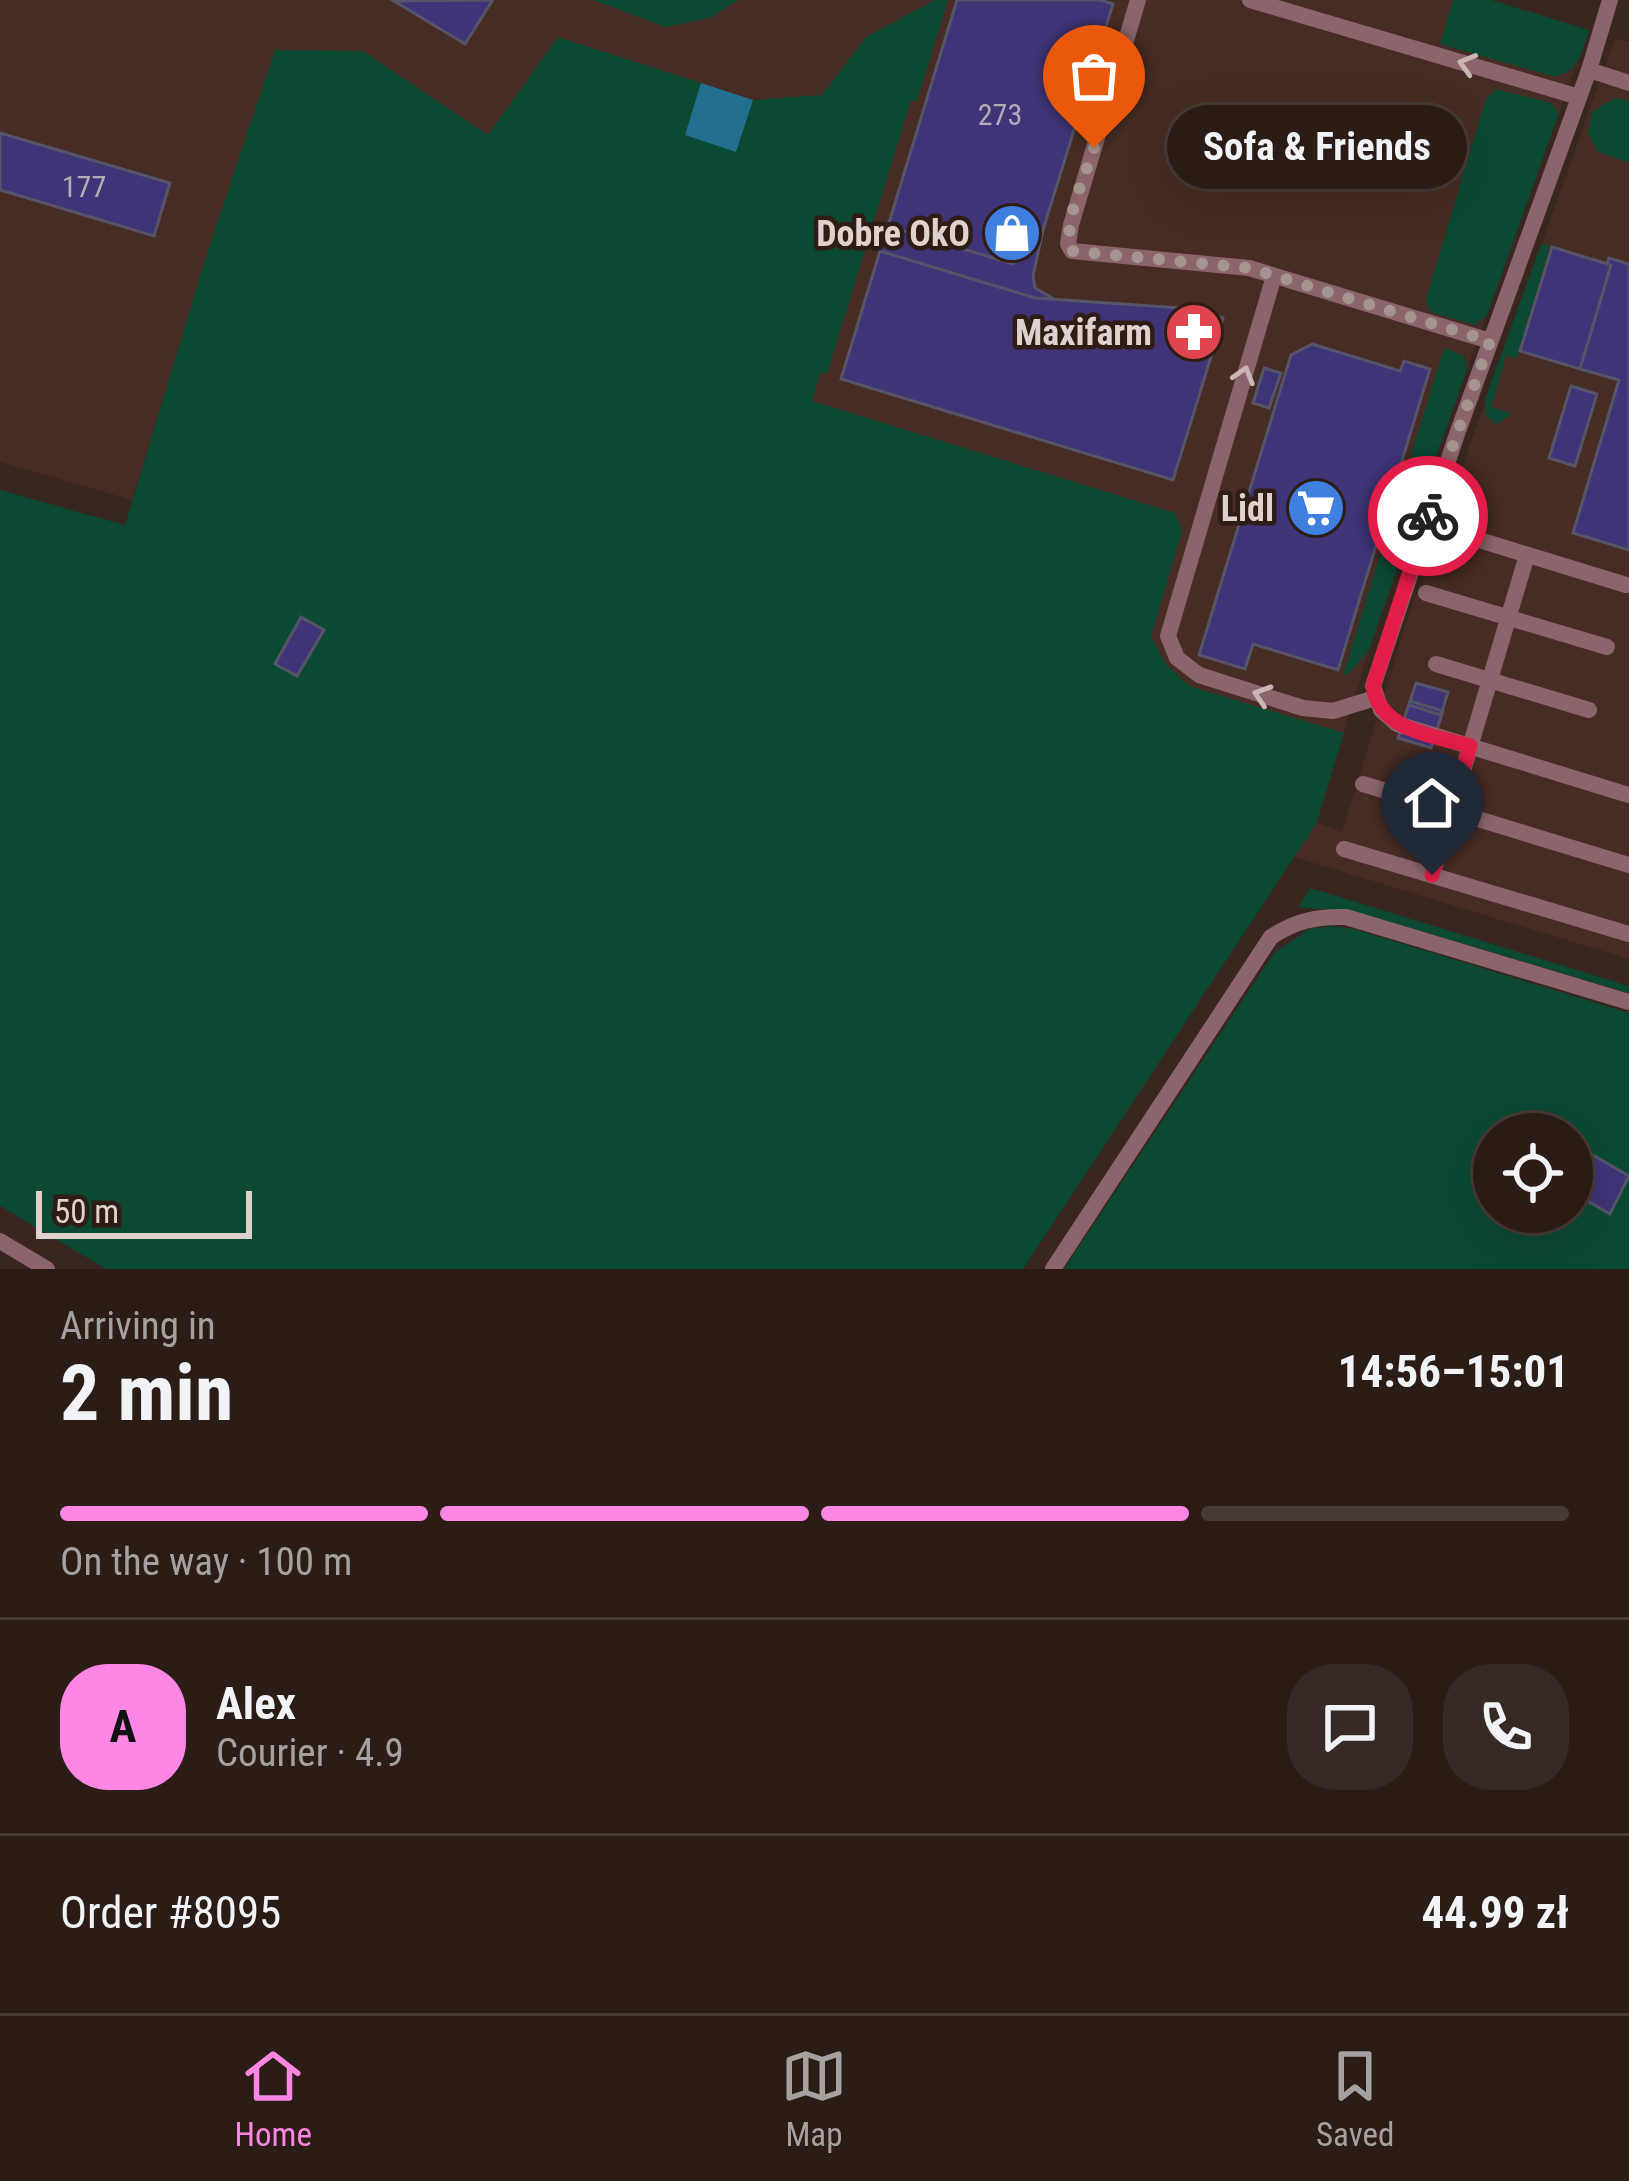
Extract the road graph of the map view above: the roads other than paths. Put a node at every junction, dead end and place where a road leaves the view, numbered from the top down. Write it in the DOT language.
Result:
graph roads {
  1 [pos="1138,0"];
  2 [pos="1250,0"];
  3 [pos="1610,0"];
  4 [pos="1589,70"];
  5 [pos="1629,83"];
  6 [pos="1579,98"];
  7 [pos="1274,276"];
  8 [pos="1490,341"];
  9 [pos="1450,531"];
  10 [pos="1527,555"];
  11 [pos="1626,585"];
  12 [pos="1426,592"];
  13 [pos="1508,618"];
  14 [pos="1607,647"];
  15 [pos="1436,664"];
  16 [pos="1490,680"];
  17 [pos="1375,698"];
  18 [pos="1588,710"];
  19 [pos="1470,746"];
  20 [pos="1363,784"];
  21 [pos="1629,795"];
  22 [pos="1451,811"];
  23 [pos="1343,848"];
  24 [pos="1629,865"];
  25 [pos="1432,875"];
  26 [pos="1629,934"];
  27 [pos="1629,1002"];
  28 [pos="0,1241"];
  29 [pos="47,1269"];
  30 [pos="1053,1269"];
  1 -- 7 [label="lane"];
  6 -- 2 [label="lane, one-way"];
  3 -- 4 [label="lane"];
  4 -- 5 [label="lane"];
  4 -- 6 [label="lane"];
  6 -- 8 [label="lane"];
  7 -- 8 [label="lane"];
  17 -- 7 [label="lane, one-way"];
  8 -- 17 [label="lane"];
  9 -- 10 [label="lane"];
  10 -- 11 [label="lane"];
  10 -- 13 [label="lane"];
  12 -- 13 [label="lane"];
  13 -- 14 [label="lane"];
  13 -- 16 [label="lane"];
  15 -- 16 [label="lane"];
  16 -- 18 [label="lane"];
  16 -- 19 [label="lane"];
  17 -- 19 [label="lane"];
  19 -- 21 [label="lane"];
  19 -- 22 [label="lane"];
  20 -- 22 [label="lane"];
  22 -- 24 [label="lane"];
  22 -- 25 [label="lane"];
  23 -- 25 [label="lane"];
  25 -- 26 [label="lane"];
  27 -- 30 [label="lane"];
  28 -- 29 [label="lane"];
}
